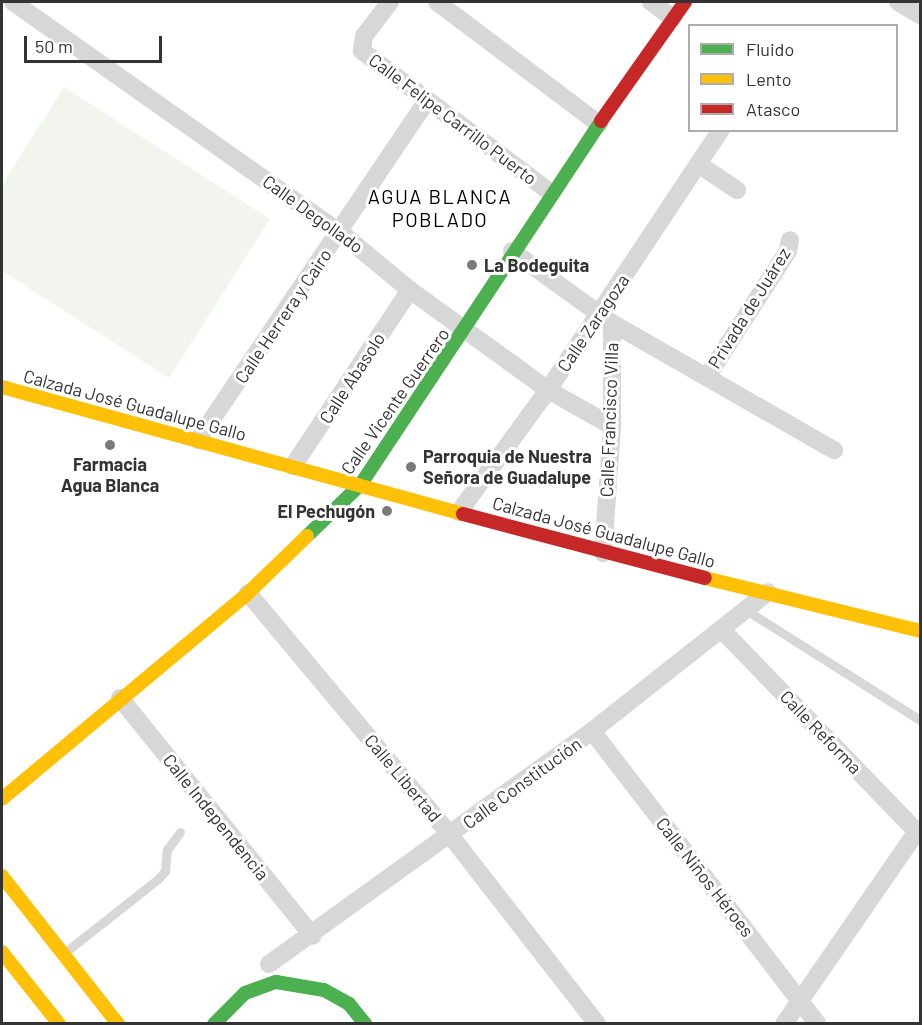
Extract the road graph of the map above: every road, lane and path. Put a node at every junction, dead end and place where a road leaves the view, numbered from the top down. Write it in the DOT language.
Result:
graph roads {
  1 [pos="14,2"];
  2 [pos="390,2"];
  3 [pos="436,2"];
  4 [pos="651,2"];
  5 [pos="685,2"];
  6 [pos="898,2"];
  7 [pos="921,15"];
  8 [pos="673,18"];
  9 [pos="426,102"];
  10 [pos="599,124"];
  11 [pos="720,132"];
  12 [pos="698,164"];
  13 [pos="738,190"];
  14 [pos="550,192"];
  15 [pos="340,232"];
  16 [pos="790,240"];
  17 [pos="512,251"];
  18 [pos="410,290"];
  19 [pos="606,318"];
  20 [pos="465,330"];
  21 [pos="707,377"];
  22 [pos="2,387"];
  23 [pos="548,390"];
  24 [pos="612,426"];
  25 [pos="198,440"];
  26 [pos="834,450"];
  27 [pos="294,466"];
  28 [pos="361,484"];
  29 [pos="459,512"];
  30 [pos="603,552"];
  31 [pos="768,592"];
  32 [pos="248,593"];
  33 [pos="746,610"];
  34 [pos="722,630"];
  35 [pos="921,630"];
  36 [pos="120,698"];
  37 [pos="921,720"];
  38 [pos="592,731"];
  39 [pos="2,799"];
  40 [pos="919,830"];
  41 [pos="180,832"];
  42 [pos="450,835"];
  43 [pos="2,876"];
  44 [pos="313,936"];
  45 [pos="2,952"];
  46 [pos="63,954"];
  47 [pos="269,964"];
  48 [pos="800,1000"];
  49 [pos="248,1012"];
  50 [pos="588,1019"];
  51 [pos="58,1022"];
  52 [pos="118,1023"];
  53 [pos="214,1023"];
  54 [pos="233,1023"];
  55 [pos="365,1023"];
  56 [pos="784,1023"];
  57 [pos="818,1023"];
  1 -- 15 [label="street, Calle Degollado"];
  2 -- 9 [label="street, Calle Felipe Carrillo Puerto"];
  3 -- 10 [label="street"];
  4 -- 8 [label="street"];
  5 -- 8 [label="main road, Calle Vicente Guerrero"];
  6 -- 7 [label="street"];
  8 -- 10 [label="main road, Calle Vicente Guerrero"];
  9 -- 14 [label="street, Calle Felipe Carrillo Puerto"];
  9 -- 15 [label="street, Calle Herrera y Cairo"];
  10 -- 14 [label="main road, Calle Vicente Guerrero"];
  11 -- 12 [label="street, Calle Zaragoza"];
  12 -- 13 [label="street"];
  12 -- 19 [label="street, Calle Zaragoza"];
  14 -- 17 [label="main road, Calle Vicente Guerrero"];
  15 -- 18 [label="street, Calle Degollado"];
  15 -- 25 [label="street, Calle Herrera y Cairo"];
  16 -- 21 [label="street, Privada de Juárez"];
  17 -- 19 [label="street"];
  17 -- 20 [label="main road, Calle Vicente Guerrero"];
  18 -- 20 [label="street, Calle Degollado"];
  18 -- 27 [label="street, Calle Abasolo"];
  19 -- 21 [label="street"];
  19 -- 23 [label="street, Calle Zaragoza"];
  19 -- 24 [label="street, Calle Francisco Villa"];
  20 -- 23 [label="street, Calle Degollado"];
  20 -- 28 [label="main road, Calle Vicente Guerrero"];
  21 -- 26 [label="street"];
  22 -- 25 [label="main road, Calzada José Guadalupe Gallo"];
  23 -- 24 [label="street, Calle Degollado"];
  23 -- 29 [label="street, Calle Zaragoza"];
  24 -- 30 [label="street, Calle Francisco Villa"];
  25 -- 27 [label="main road, Calzada José Guadalupe Gallo"];
  27 -- 28 [label="main road, Calzada José Guadalupe Gallo"];
  28 -- 29 [label="main road, Calzada José Guadalupe Gallo"];
  28 -- 32 [label="main road, Calle Vicente Guerrero"];
  29 -- 30 [label="main road, Calzada José Guadalupe Gallo"];
  30 -- 31 [label="main road, Calzada José Guadalupe Gallo"];
  31 -- 33 [label="street, Calle Constitución"];
  31 -- 35 [label="main road, Calzada José Guadalupe Gallo"];
  32 -- 36 [label="main road, Calle Vicente Guerrero"];
  32 -- 42 [label="street, Calle Libertad"];
  33 -- 34 [label="street, Calle Constitución"];
  33 -- 37 [label="lane"];
  34 -- 38 [label="street, Calle Constitución"];
  34 -- 40 [label="street, Calle Reforma"];
  36 -- 39 [label="main road, Calle Vicente Guerrero"];
  36 -- 44 [label="street, Calle Independencia"];
  38 -- 42 [label="street, Calle Constitución"];
  38 -- 48 [label="street, Calle Niños Héroes"];
  40 -- 48 [label="street"];
  41 -- 46 [label="lane"];
  42 -- 44 [label="street, Calle Constitución"];
  42 -- 50 [label="street, Calle Libertad"];
  43 -- 46 [label="main road"];
  44 -- 47 [label="street, Calle Constitución"];
  45 -- 51 [label="main road"];
  46 -- 52 [label="main road"];
  48 -- 56 [label="street"];
  48 -- 57 [label="street, Calle Niños Héroes"];
  49 -- 54 [label="main road"];
  53 -- 55 [label="main road"];
}
